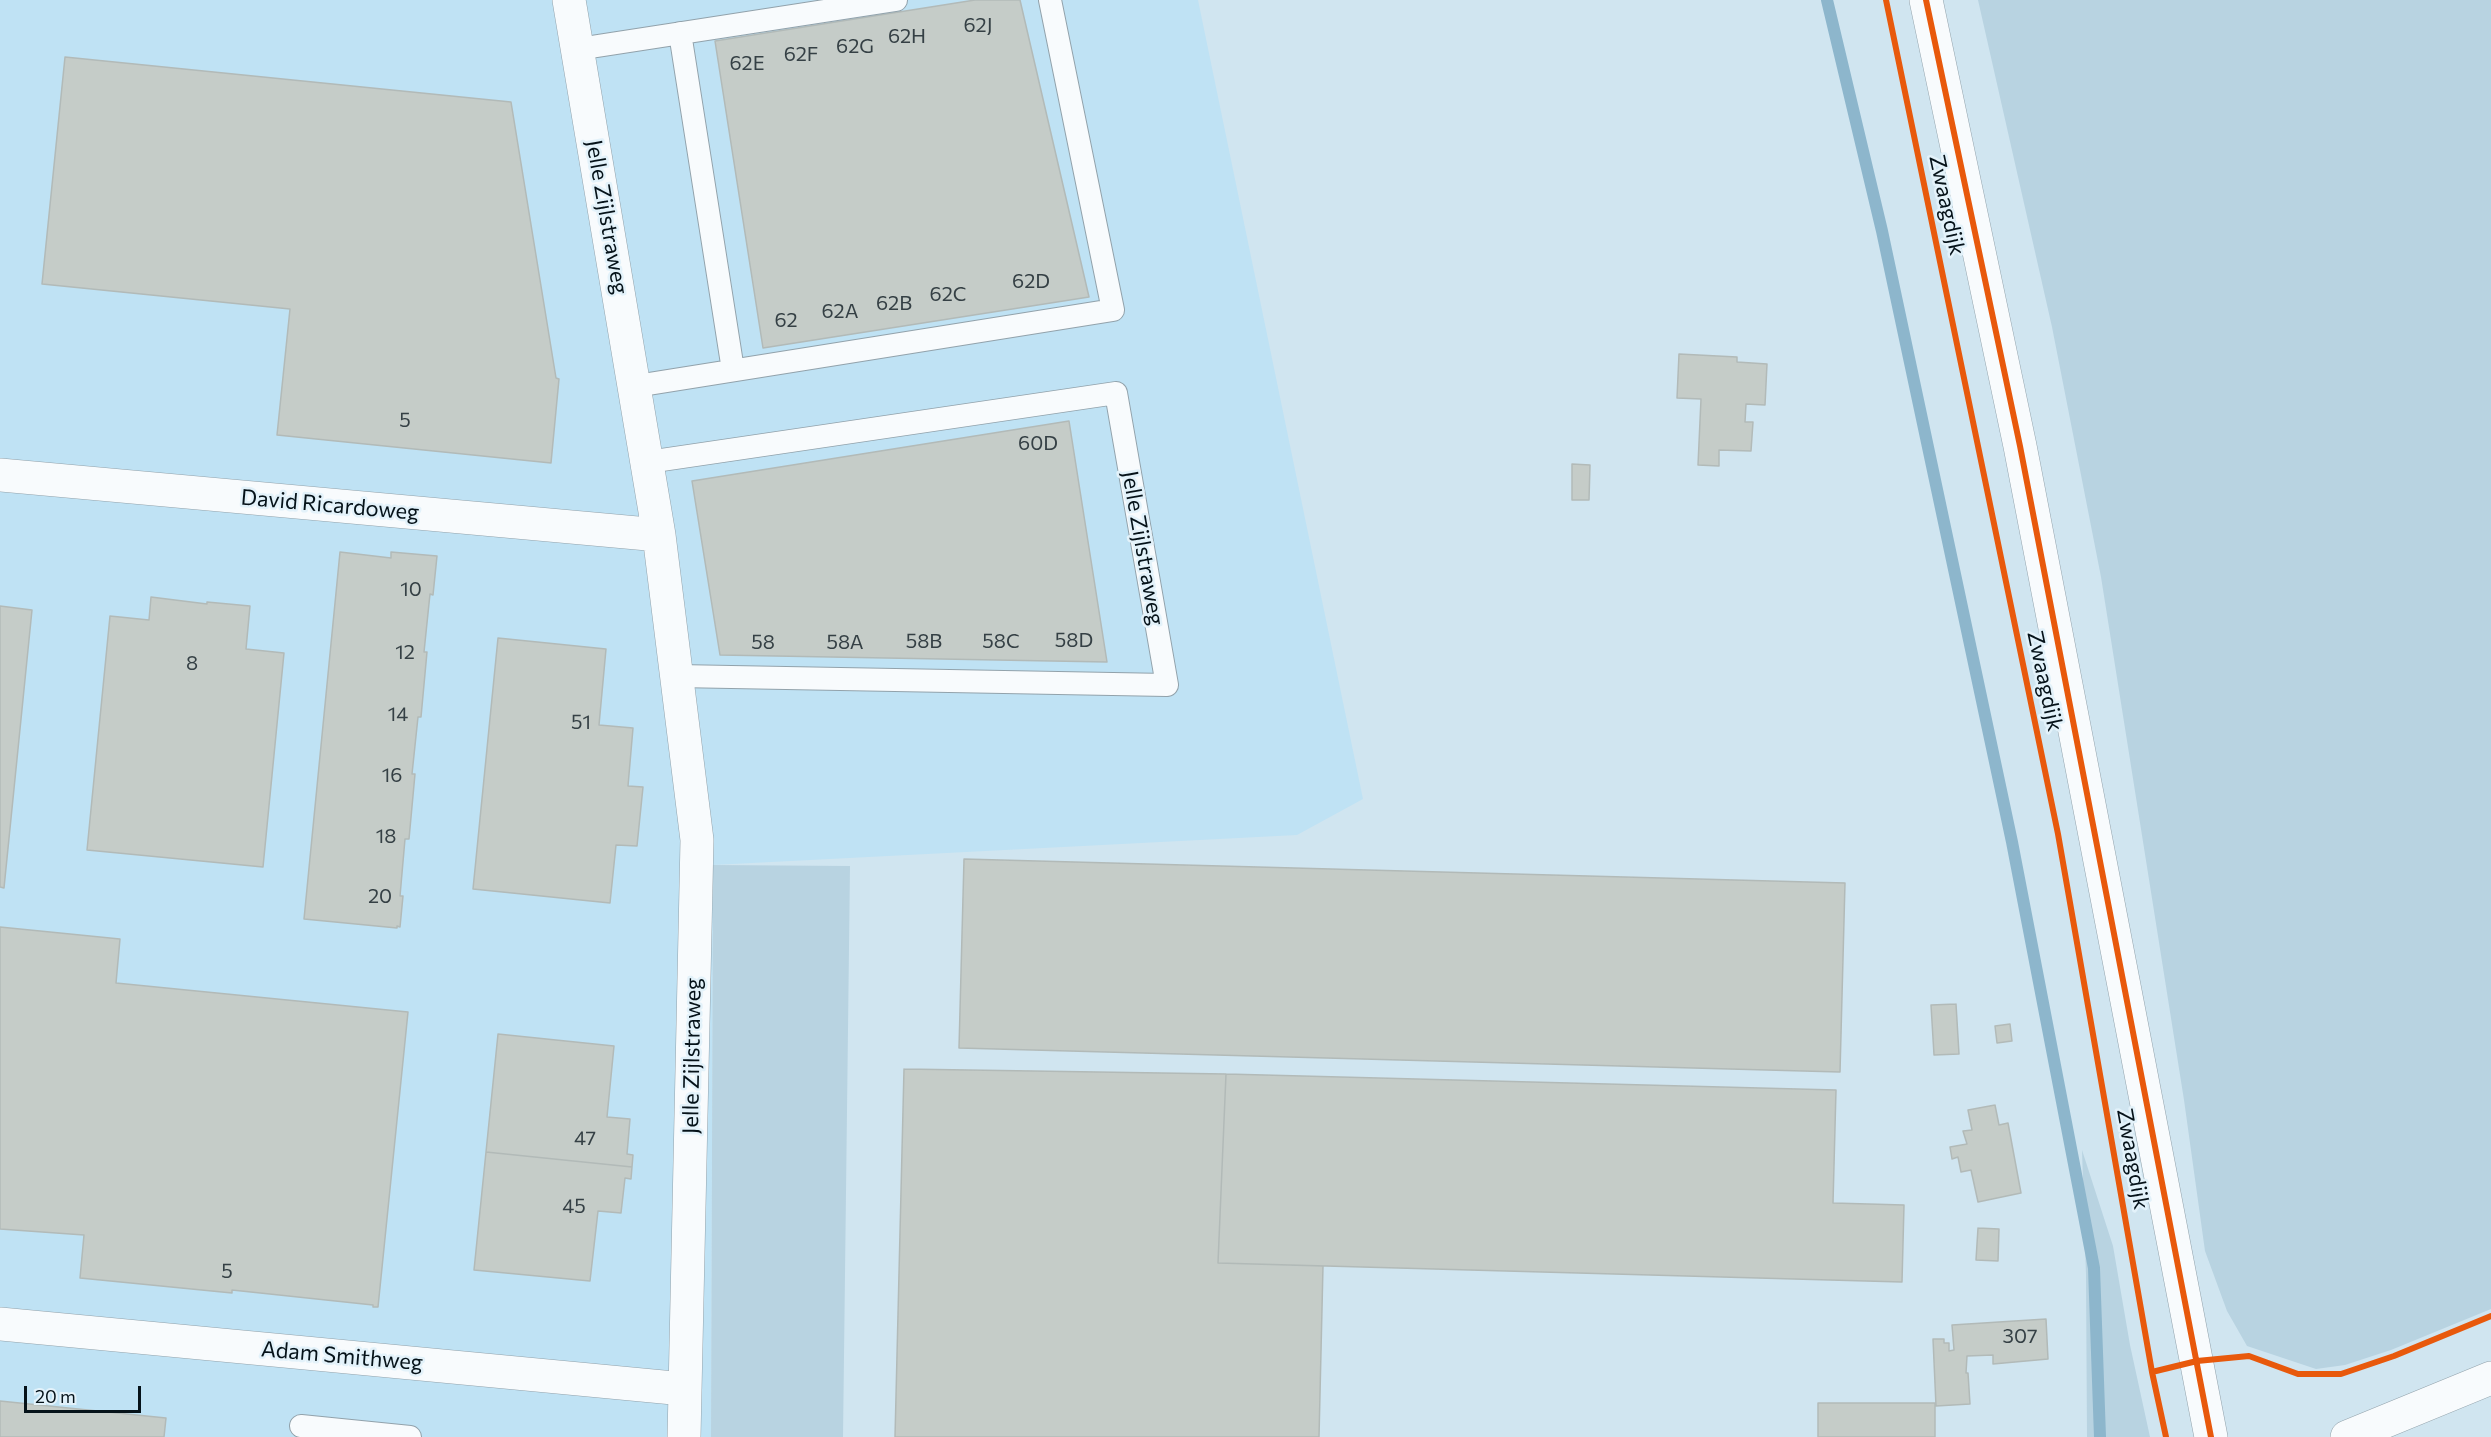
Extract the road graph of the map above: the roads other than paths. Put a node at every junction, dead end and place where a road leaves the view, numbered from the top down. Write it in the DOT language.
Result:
graph roads {
  1 [pos="569,0"];
  2 [pos="896,0"];
  3 [pos="1050,0"];
  4 [pos="1926,0"];
  5 [pos="680,33"];
  6 [pos="578,49"];
  7 [pos="733,370"];
  8 [pos="636,386"];
  9 [pos="648,462"];
  10 [pos="0,475"];
  11 [pos="659,535"];
  12 [pos="677,676"];
  13 [pos="0,1324"];
  14 [pos="2491,1378"];
  15 [pos="684,1389"];
  16 [pos="301,1426"];
  17 [pos="410,1437"];
  18 [pos="684,1437"];
  19 [pos="2211,1437"];
  20 [pos="2347,1437"];
  1 -- 6 [label="street, Jelle Zijlstraweg"];
  2 -- 5 [label="lane"];
  3 -- 7 [label="lane"];
  4 -- 19 [label="street, Zwaagdijk"];
  5 -- 6 [label="lane"];
  5 -- 7 [label="lane"];
  6 -- 8 [label="street, Jelle Zijlstraweg"];
  7 -- 8 [label="lane"];
  8 -- 9 [label="street, Jelle Zijlstraweg"];
  9 -- 11 [label="street, Jelle Zijlstraweg"];
  9 -- 12 [label="lane, Jelle Zijlstraweg"];
  10 -- 11 [label="street, David Ricardoweg"];
  11 -- 12 [label="street, Jelle Zijlstraweg"];
  12 -- 15 [label="street, Jelle Zijlstraweg"];
  13 -- 15 [label="street, Adam Smithweg"];
  14 -- 20 [label="street"];
  15 -- 18 [label="street, Jelle Zijlstraweg"];
  16 -- 17 [label="lane"];
}
